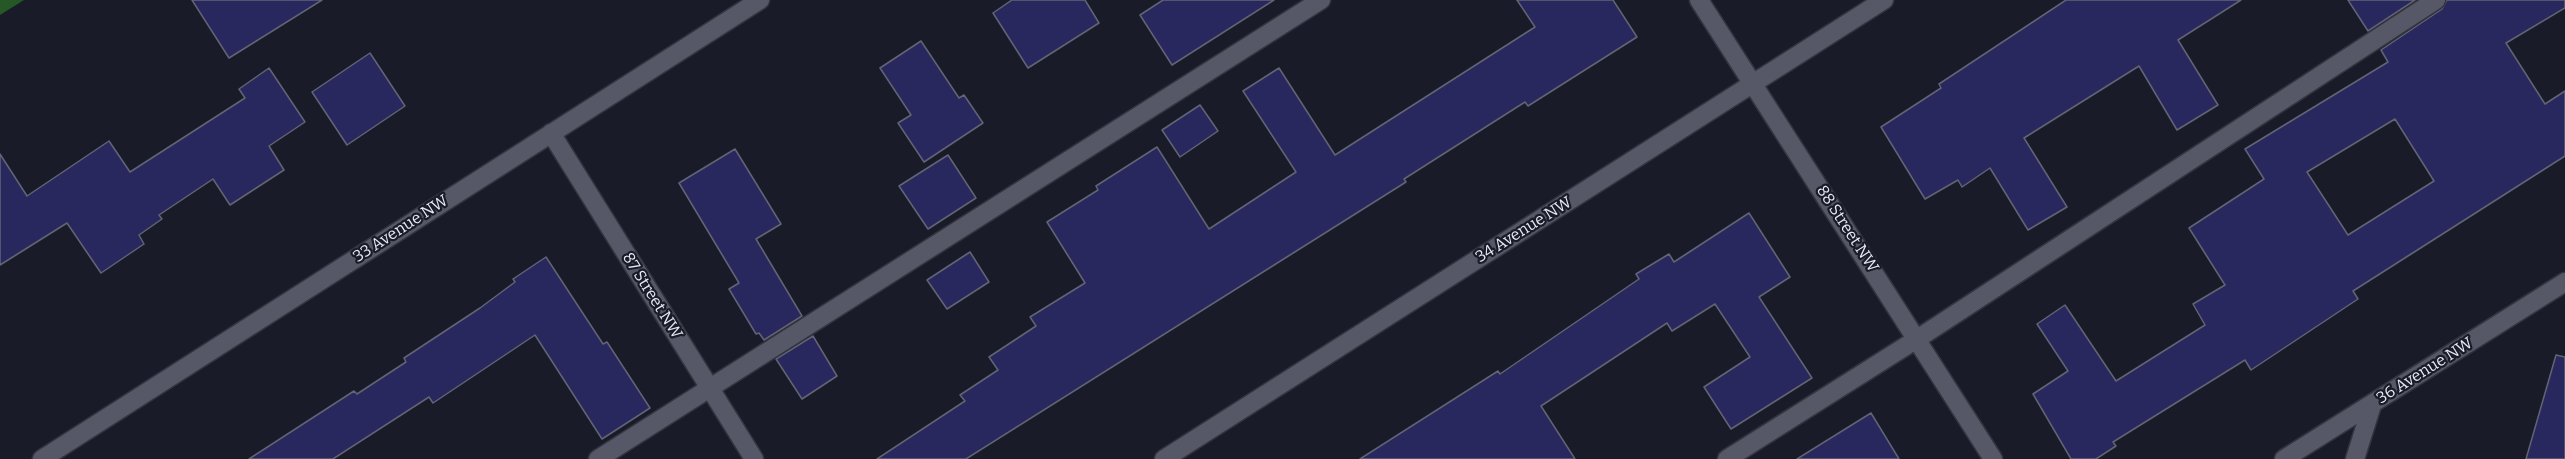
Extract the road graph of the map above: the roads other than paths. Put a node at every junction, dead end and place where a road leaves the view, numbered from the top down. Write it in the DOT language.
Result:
graph roads {
  1 [pos="760,0"];
  2 [pos="1322,0"];
  3 [pos="1699,0"];
  4 [pos="1884,0"];
  5 [pos="2436,0"];
  6 [pos="1753,84"];
  7 [pos="551,133"];
  8 [pos="2565,282"];
  9 [pos="1917,339"];
  10 [pos="710,388"];
  11 [pos="2372,405"];
  12 [pos="42,459"];
  13 [pos="598,459"];
  14 [pos="754,459"];
  15 [pos="1164,459"];
  16 [pos="1727,459"];
  17 [pos="1994,459"];
  18 [pos="2284,459"];
  19 [pos="2355,459"];
  1 -- 7 [label="street, 33 Avenue NW"];
  2 -- 10 [label="street"];
  3 -- 6 [label="street, 88 Street NW"];
  4 -- 6 [label="street, 34 Avenue NW"];
  5 -- 9 [label="street"];
  6 -- 9 [label="street, 88 Street NW"];
  6 -- 15 [label="street, 34 Avenue NW"];
  7 -- 10 [label="street, 87 Street NW"];
  7 -- 12 [label="street, 33 Avenue NW"];
  8 -- 11 [label="street, 36 Avenue NW"];
  9 -- 16 [label="street"];
  9 -- 17 [label="street, 88 Street NW"];
  10 -- 13 [label="street"];
  10 -- 14 [label="street, 87 Street NW"];
  11 -- 18 [label="street, 36 Avenue NW"];
  11 -- 19 [label="street"];
}
